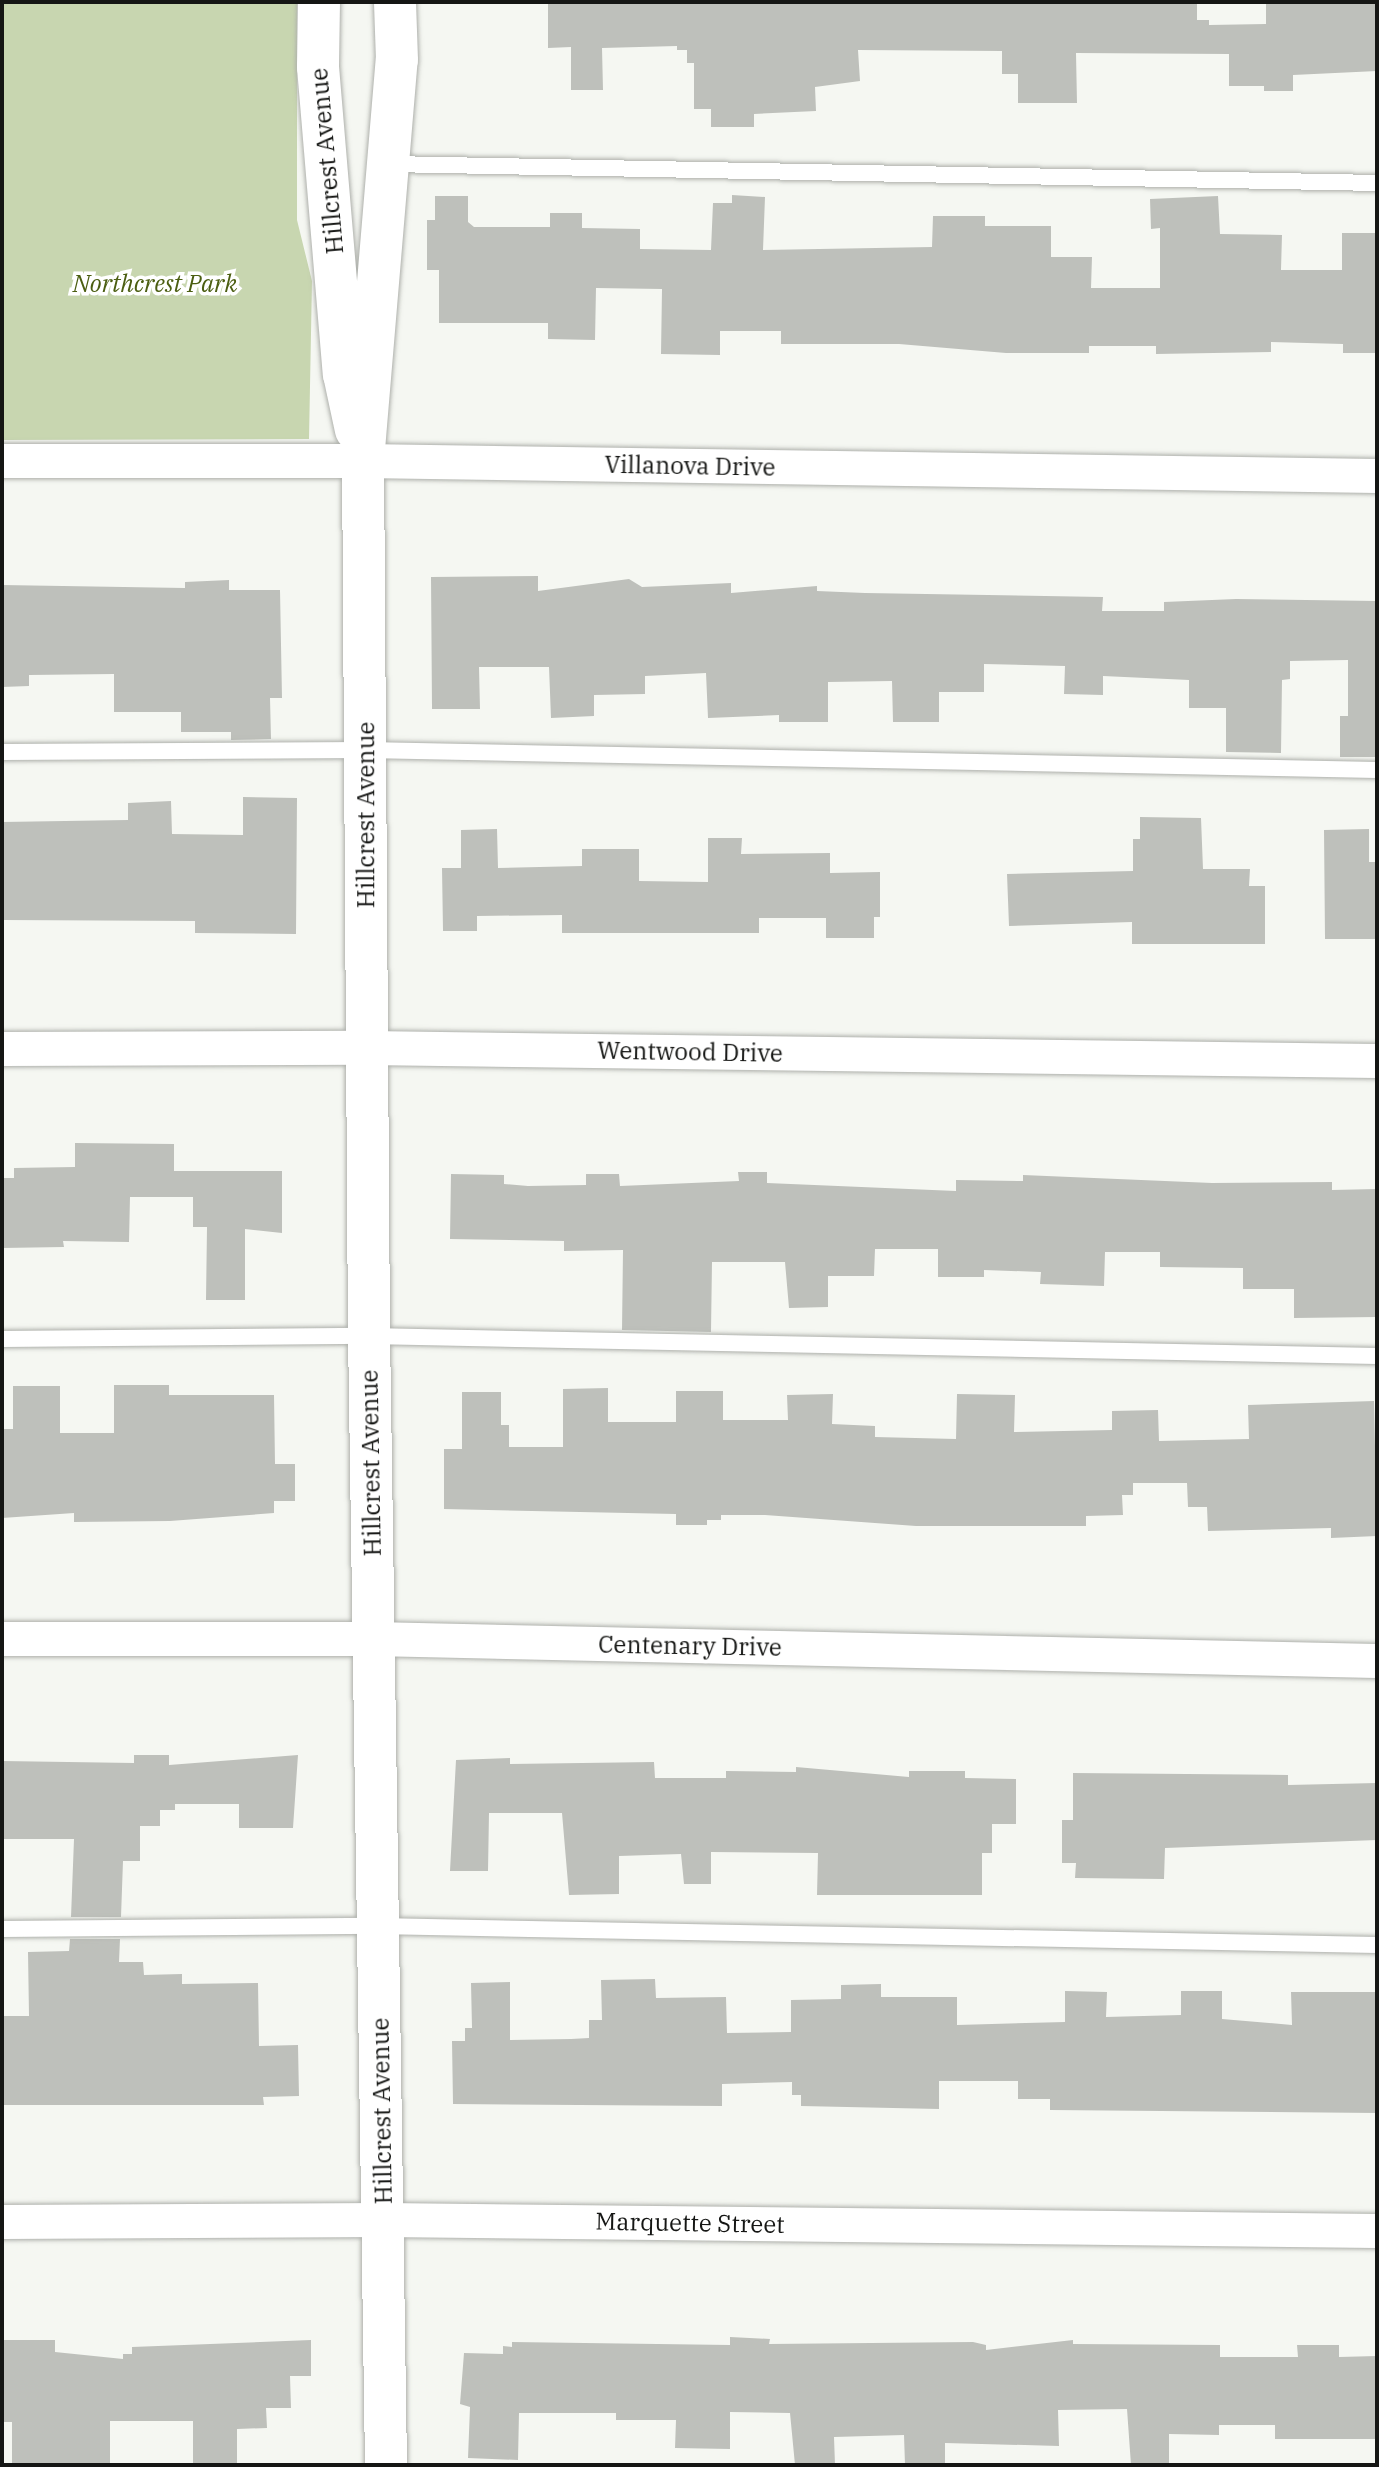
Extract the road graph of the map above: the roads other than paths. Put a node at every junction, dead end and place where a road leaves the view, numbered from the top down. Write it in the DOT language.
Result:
graph roads {
  1 [pos="319,2"];
  2 [pos="395,2"];
  3 [pos="388,164"];
  4 [pos="1377,183"];
  5 [pos="2,461"];
  6 [pos="363,461"];
  7 [pos="1377,476"];
  8 [pos="366,750"];
  9 [pos="2,752"];
  10 [pos="1377,770"];
  11 [pos="367,1048"];
  12 [pos="2,1049"];
  13 [pos="1377,1061"];
  14 [pos="369,1336"];
  15 [pos="2,1339"];
  16 [pos="1377,1356"];
  17 [pos="2,1639"];
  18 [pos="373,1639"];
  19 [pos="1377,1661"];
  20 [pos="377,1926"];
  21 [pos="2,1929"];
  22 [pos="1377,1945"];
  23 [pos="384,2220"];
  24 [pos="2,2222"];
  25 [pos="1377,2231"];
  26 [pos="386,2465"];
  1 -- 6 [label="street, Hillcrest Avenue"];
  2 -- 3 [label="street, Hillcrest Avenue"];
  3 -- 4 [label="lane"];
  3 -- 6 [label="street, Hillcrest Avenue"];
  5 -- 6 [label="street, Villanova Drive"];
  6 -- 7 [label="street, Villanova Drive"];
  6 -- 8 [label="street, Hillcrest Avenue"];
  8 -- 9 [label="lane"];
  8 -- 10 [label="lane"];
  8 -- 11 [label="street, Hillcrest Avenue"];
  11 -- 12 [label="street, Wentwood Drive"];
  11 -- 13 [label="street, Wentwood Drive"];
  11 -- 14 [label="street, Hillcrest Avenue"];
  14 -- 15 [label="lane"];
  14 -- 16 [label="lane"];
  14 -- 18 [label="street, Hillcrest Avenue"];
  17 -- 18 [label="street, Centenary Drive"];
  18 -- 19 [label="street, Centenary Drive"];
  18 -- 20 [label="street, Hillcrest Avenue"];
  20 -- 21 [label="lane"];
  20 -- 22 [label="lane"];
  20 -- 23 [label="street, Hillcrest Avenue"];
  23 -- 24 [label="street, Marquette Street"];
  23 -- 25 [label="street, Marquette Street"];
  23 -- 26 [label="street, Hillcrest Avenue"];
}
